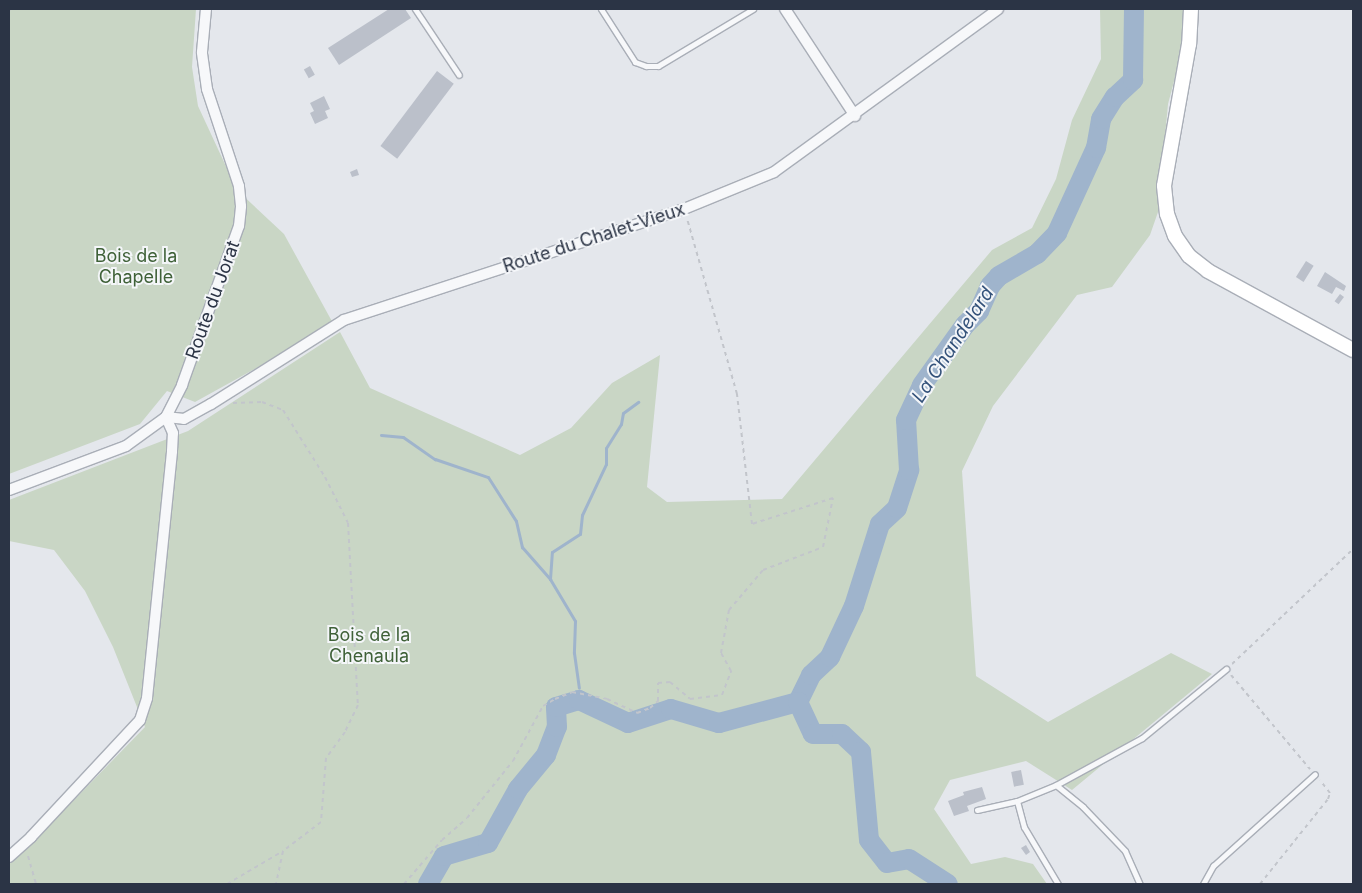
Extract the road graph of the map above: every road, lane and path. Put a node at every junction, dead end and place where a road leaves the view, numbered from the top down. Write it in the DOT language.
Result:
graph roads {
  1 [pos="206,9"];
  2 [pos="415,9"];
  3 [pos="601,9"];
  4 [pos="754,9"];
  5 [pos="785,9"];
  6 [pos="998,9"];
  7 [pos="1191,9"];
  8 [pos="458,75"];
  9 [pos="855,116"];
  10 [pos="684,209"];
  11 [pos="1353,350"];
  12 [pos="211,404"];
  13 [pos="166,417"];
  14 [pos="9,490"];
  15 [pos="1353,548"];
  16 [pos="1226,669"];
  17 [pos="1315,774"];
  18 [pos="1056,785"];
  19 [pos="1017,801"];
  20 [pos="977,810"];
  21 [pos="25,842"];
  22 [pos="283,851"];
  23 [pos="9,857"];
  24 [pos="36,884"];
  25 [pos="226,884"];
  26 [pos="276,884"];
  27 [pos="404,884"];
  28 [pos="1058,884"];
  29 [pos="1140,884"];
  30 [pos="1203,884"];
  31 [pos="1260,884"];
  1 -- 13 [label="street, Route du Jorat"];
  2 -- 8 [label="lane"];
  3 -- 4 [label="lane"];
  5 -- 9 [label="street"];
  6 -- 9 [label="street, Route du Chalet-Vieux"];
  7 -- 11 [label="main road"];
  9 -- 10 [label="street, Route du Chalet-Vieux"];
  10 -- 12 [label="street, Route du Chalet-Vieux"];
  10 -- 27 [label="path"];
  12 -- 13 [label="street, Route du Chalet-Vieux"];
  12 -- 22 [label="path"];
  13 -- 14 [label="street, Route du Jorat"];
  13 -- 21 [label="street"];
  15 -- 16 [label="path"];
  16 -- 17 [label="path"];
  16 -- 18 [label="lane"];
  17 -- 30 [label="lane"];
  17 -- 31 [label="path"];
  18 -- 19 [label="lane"];
  18 -- 29 [label="lane"];
  19 -- 20 [label="lane"];
  19 -- 28 [label="lane"];
  21 -- 23 [label="street"];
  21 -- 24 [label="path"];
  22 -- 25 [label="path"];
  22 -- 26 [label="path"];
}
